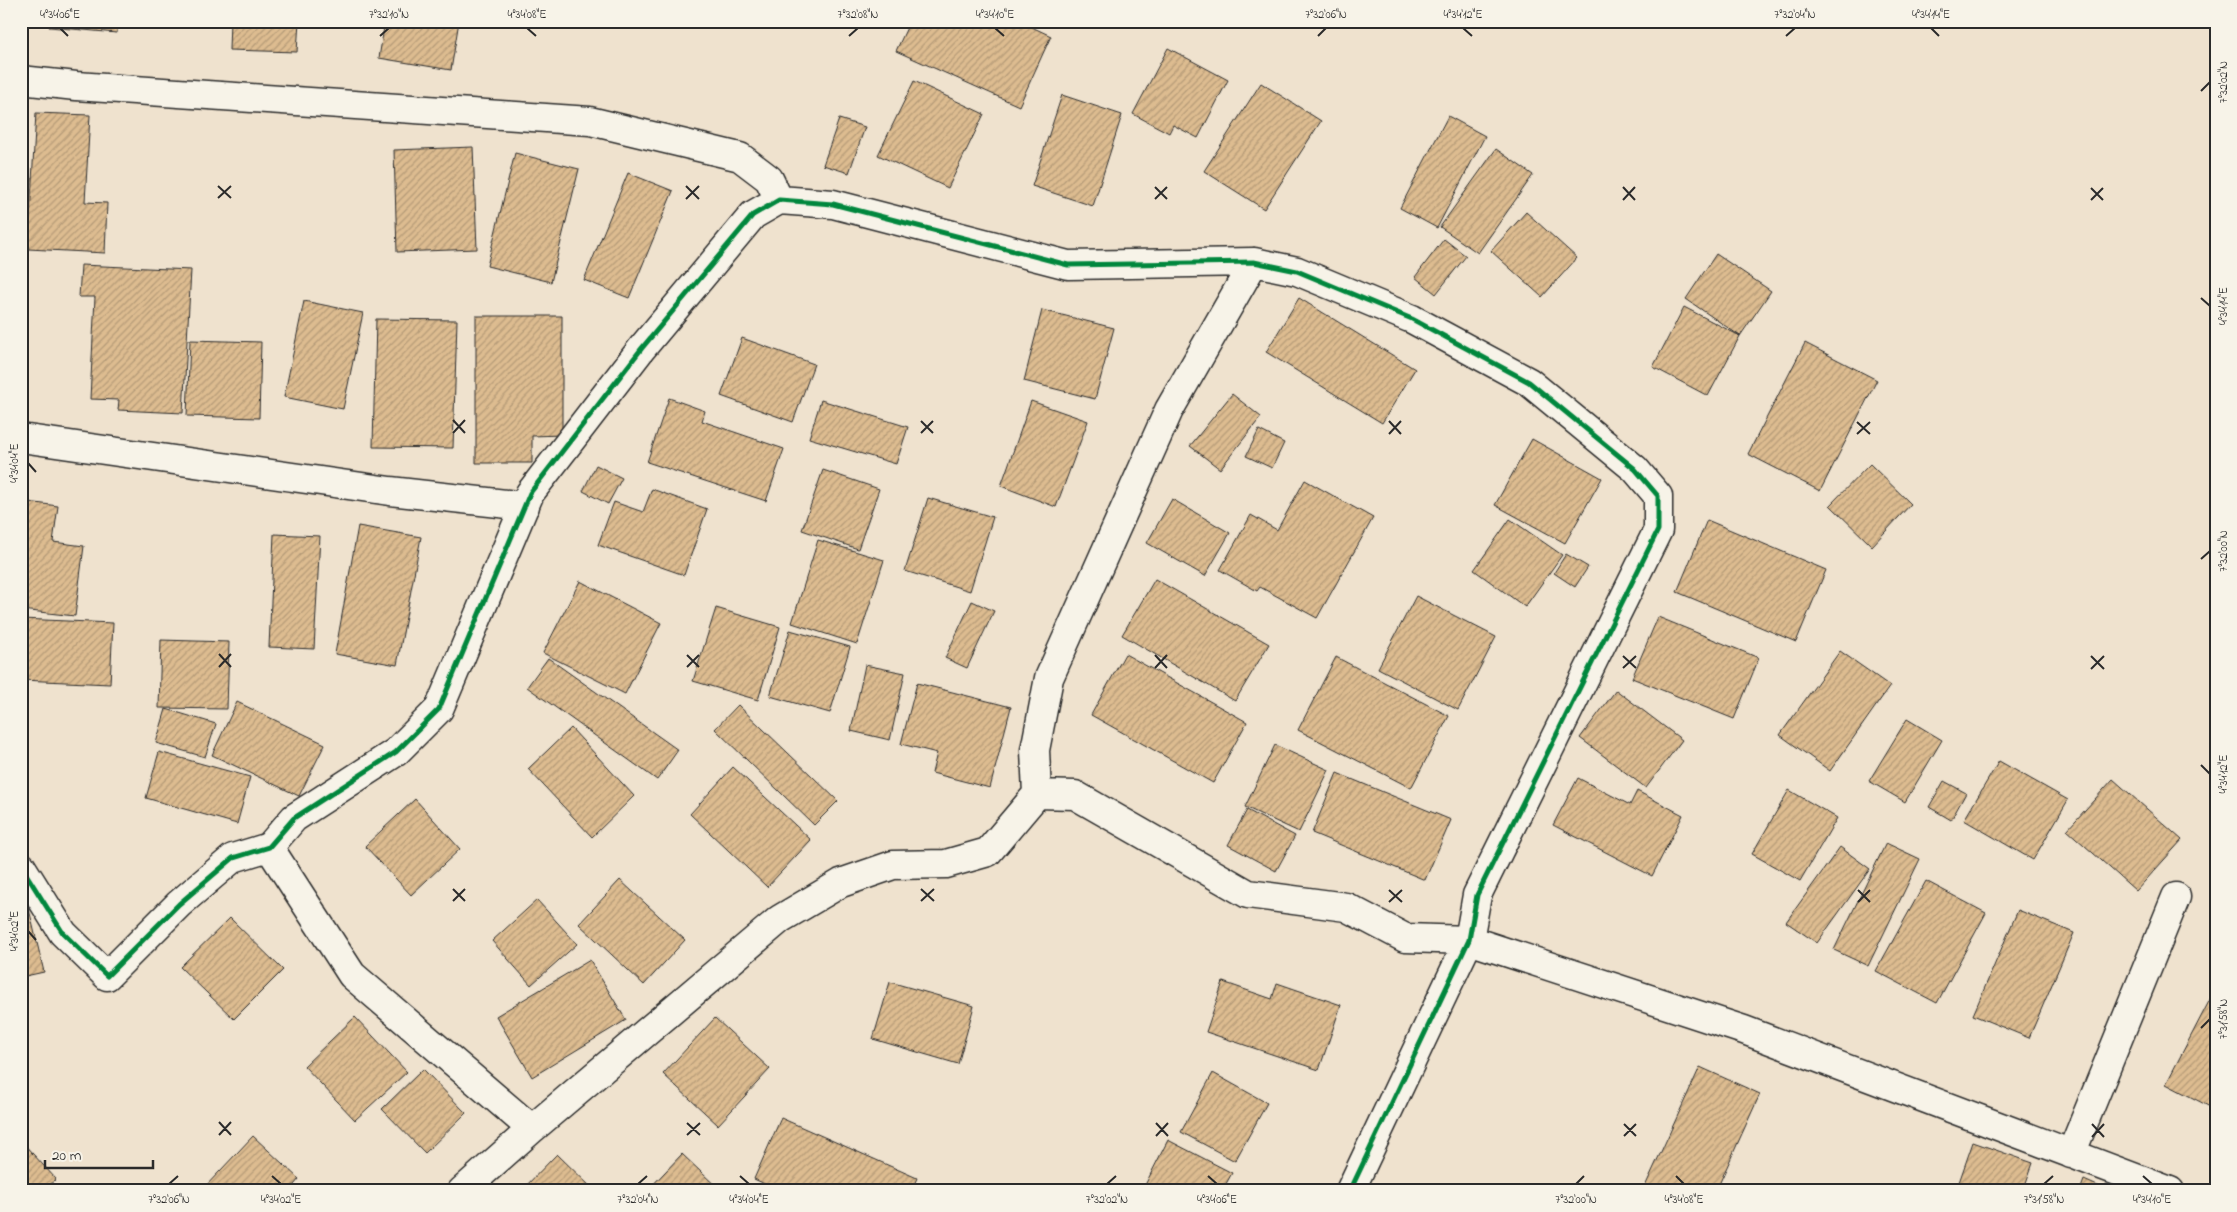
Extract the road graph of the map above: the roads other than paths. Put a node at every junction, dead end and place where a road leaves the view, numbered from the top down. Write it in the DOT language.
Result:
graph roads {
  1 [pos="21,80"];
  2 [pos="779,200"];
  3 [pos="1254,262"];
  4 [pos="21,438"];
  5 [pos="525,506"];
  6 [pos="1037,794"];
  7 [pos="269,847"];
  8 [pos="21,866"];
  9 [pos="2176,897"];
  10 [pos="1469,940"];
  11 [pos="532,1129"];
  12 [pos="2070,1154"];
  13 [pos="462,1191"];
  14 [pos="1350,1191"];
  15 [pos="2170,1191"];
  1 -- 2 [label="street"];
  2 -- 3 [label="street"];
  2 -- 5 [label="street"];
  3 -- 6 [label="street"];
  3 -- 10 [label="street"];
  4 -- 5 [label="street"];
  5 -- 7 [label="street"];
  6 -- 10 [label="street"];
  6 -- 11 [label="street"];
  7 -- 8 [label="street"];
  7 -- 11 [label="street"];
  9 -- 12 [label="street"];
  10 -- 12 [label="street"];
  10 -- 14 [label="street"];
  11 -- 13 [label="street"];
  12 -- 15 [label="street"];
}
